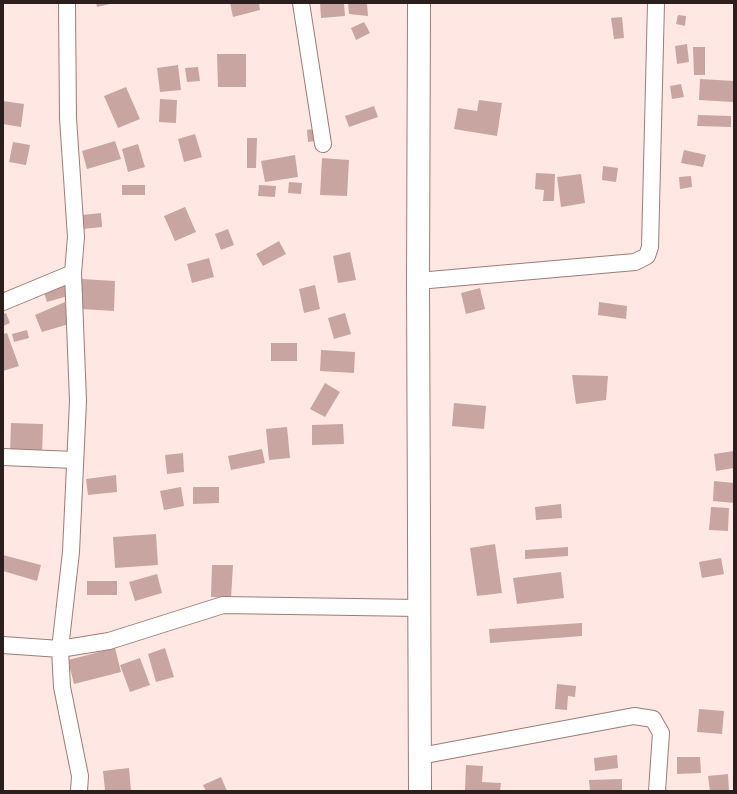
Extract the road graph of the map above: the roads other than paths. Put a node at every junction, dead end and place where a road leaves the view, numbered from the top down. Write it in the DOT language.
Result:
graph roads {
  1 [pos="67,3"];
  2 [pos="301,3"];
  3 [pos="419,3"];
  4 [pos="656,3"];
  5 [pos="324,144"];
  6 [pos="73,273"];
  7 [pos="418,281"];
  8 [pos="3,302"];
  9 [pos="3,457"];
  10 [pos="74,460"];
  11 [pos="419,608"];
  12 [pos="3,645"];
  13 [pos="60,649"];
  14 [pos="420,756"];
  15 [pos="80,791"];
  16 [pos="420,791"];
  17 [pos="657,791"];
  1 -- 6 [label="street"];
  2 -- 5 [label="street"];
  3 -- 7 [label="main road"];
  4 -- 7 [label="street"];
  6 -- 8 [label="street"];
  6 -- 10 [label="street"];
  7 -- 11 [label="main road"];
  9 -- 10 [label="street"];
  10 -- 13 [label="street"];
  11 -- 13 [label="street"];
  11 -- 14 [label="main road"];
  12 -- 13 [label="street"];
  13 -- 15 [label="street"];
  14 -- 16 [label="main road"];
  14 -- 17 [label="street"];
}
